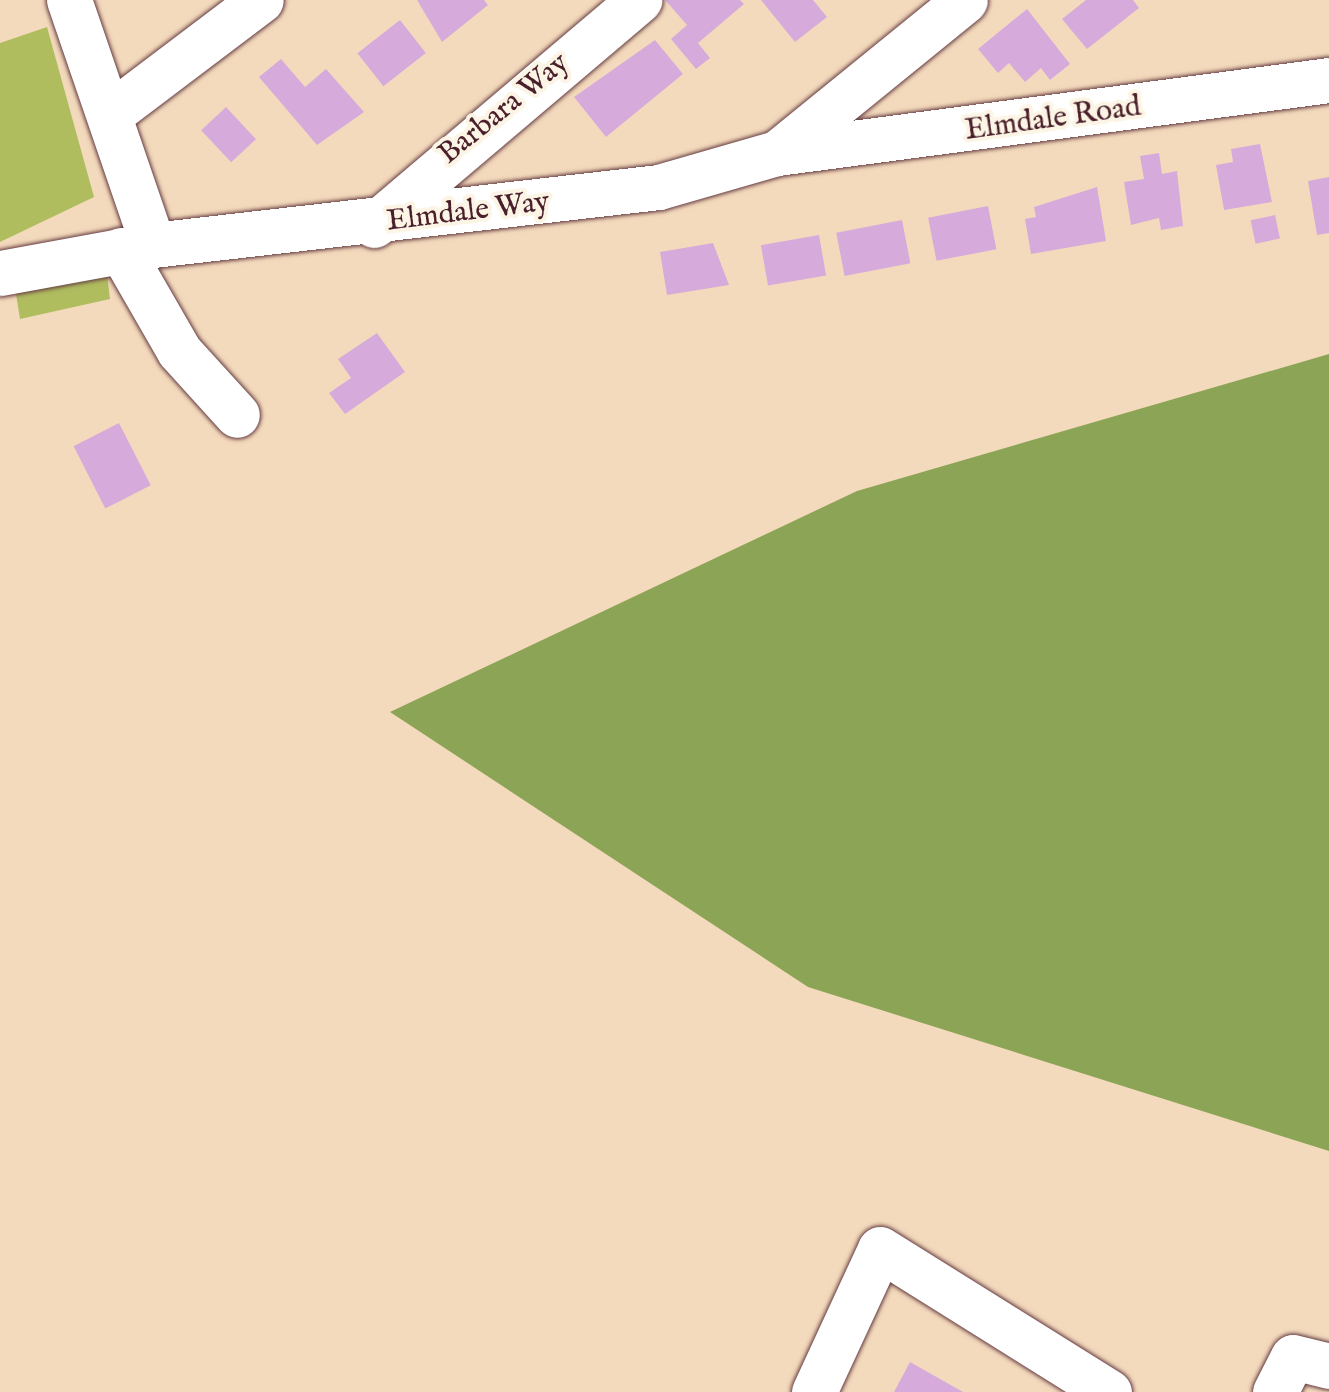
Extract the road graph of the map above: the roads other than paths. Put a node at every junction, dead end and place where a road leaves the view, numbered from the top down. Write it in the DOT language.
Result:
graph roads {
  1 [pos="69,0"];
  2 [pos="261,0"];
  3 [pos="639,0"];
  4 [pos="965,0"];
  5 [pos="1329,80"];
  6 [pos="110,114"];
  7 [pos="777,153"];
  8 [pos="374,224"];
  9 [pos="137,248"];
  10 [pos="0,273"];
  11 [pos="237,414"];
  12 [pos="1329,1366"];
  13 [pos="814,1392"];
  14 [pos="1109,1392"];
  15 [pos="1275,1392"];
  1 -- 6 [label="street"];
  2 -- 6 [label="street"];
  3 -- 8 [label="street, Barbara Way"];
  4 -- 7 [label="street"];
  5 -- 7 [label="street, Elmdale Road"];
  6 -- 9 [label="street"];
  7 -- 8 [label="street, Elmdale Way"];
  8 -- 9 [label="street, Elmdale Way"];
  9 -- 10 [label="street, Elmdale Way"];
  9 -- 11 [label="street"];
  12 -- 15 [label="street"];
  13 -- 14 [label="street"];
}
